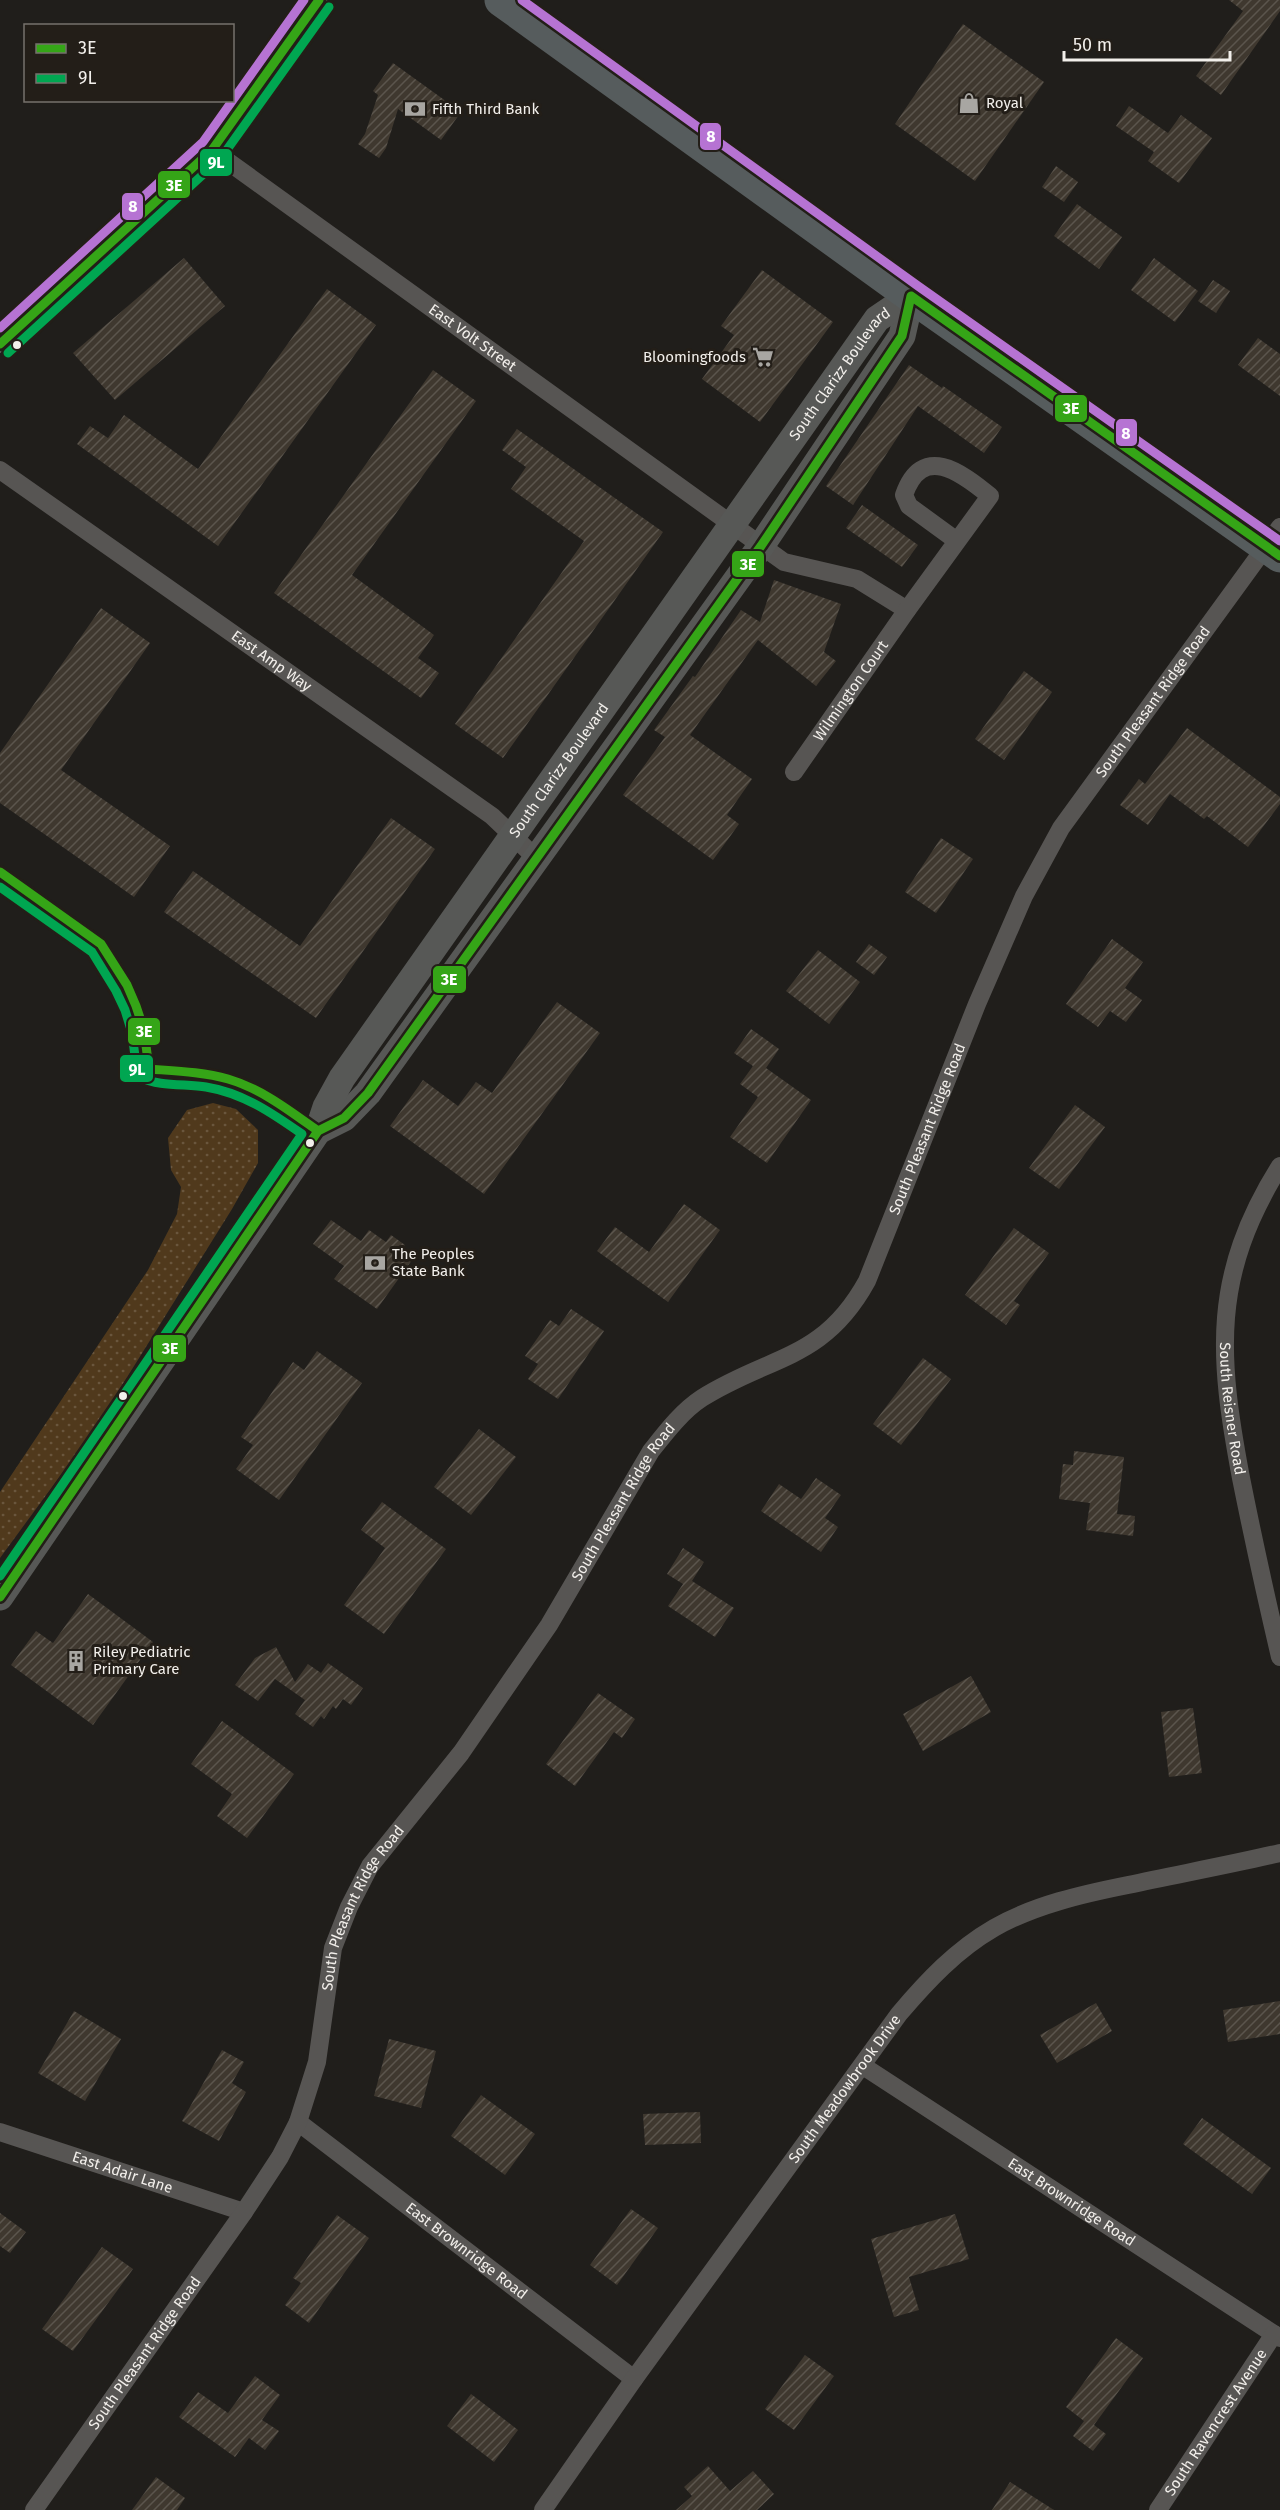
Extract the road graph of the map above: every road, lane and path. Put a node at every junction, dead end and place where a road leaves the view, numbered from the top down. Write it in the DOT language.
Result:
graph roads {
  1 [pos="319,0"];
  2 [pos="501,0"];
  3 [pos="212,150"];
  4 [pos="911,296"];
  5 [pos="0,344"];
  6 [pos="0,470"];
  7 [pos="732,524"];
  8 [pos="957,541"];
  9 [pos="1275,543"];
  10 [pos="761,546"];
  11 [pos="907,610"];
  12 [pos="794,772"];
  13 [pos="513,834"];
  14 [pos="536,858"];
  15 [pos="318,1131"];
  16 [pos="1280,1166"];
  17 [pos="0,1597"];
  18 [pos="1280,1657"];
  19 [pos="1280,1853"];
  20 [pos="863,2066"];
  21 [pos="298,2122"];
  22 [pos="0,2132"];
  23 [pos="244,2212"];
  24 [pos="1277,2336"];
  25 [pos="634,2379"];
  26 [pos="34,2510"];
  27 [pos="543,2510"];
  28 [pos="1158,2510"];
  1 -- 3 [label="street"];
  2 -- 4 [label="highway"];
  3 -- 5 [label="street"];
  3 -- 7 [label="street, East Volt Street"];
  4 -- 7 [label="street, South Clarizz Boulevard"];
  4 -- 9 [label="highway"];
  4 -- 10 [label="street, South Clarizz Boulevard"];
  6 -- 13 [label="street, East Amp Way"];
  7 -- 10 [label="street"];
  7 -- 13 [label="street, South Clarizz Boulevard"];
  8 -- 8 [label="street, Wilmington Court"];
  8 -- 11 [label="street, Wilmington Court"];
  9 -- 21 [label="street, South Pleasant Ridge Road"];
  10 -- 11 [label="street"];
  10 -- 14 [label="street, South Clarizz Boulevard"];
  11 -- 12 [label="street, Wilmington Court"];
  13 -- 14 [label="street, East Amp Way"];
  13 -- 15 [label="street, South Clarizz Boulevard"];
  14 -- 15 [label="street, South Clarizz Boulevard"];
  15 -- 17 [label="street, South Clarizz Boulevard"];
  16 -- 18 [label="street, South Reisner Road"];
  19 -- 20 [label="street, South Meadowbrook Drive"];
  20 -- 24 [label="street, East Brownridge Road"];
  20 -- 25 [label="street, South Meadowbrook Drive"];
  21 -- 23 [label="street, South Pleasant Ridge Road"];
  21 -- 25 [label="street, East Brownridge Road"];
  22 -- 23 [label="street, East Adair Lane"];
  23 -- 26 [label="street, South Pleasant Ridge Road"];
  24 -- 28 [label="street, South Ravencrest Avenue"];
  25 -- 27 [label="street, South Meadowbrook Drive"];
}
